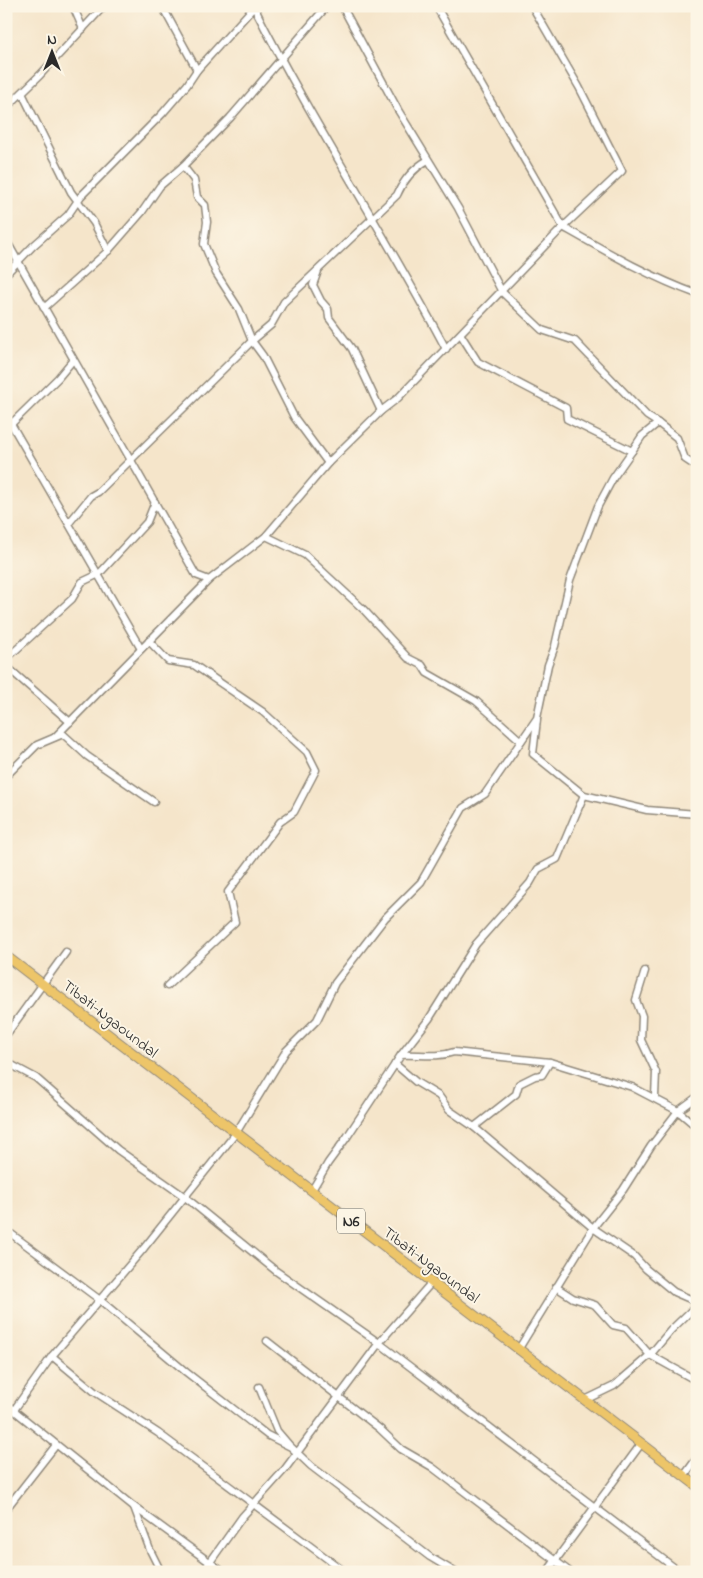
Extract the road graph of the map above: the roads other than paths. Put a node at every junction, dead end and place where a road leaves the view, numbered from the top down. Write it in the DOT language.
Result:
graph roads {
  1 [pos="73,6"];
  2 [pos="104,6"];
  3 [pos="162,6"];
  4 [pos="327,6"];
  5 [pos="342,6"];
  6 [pos="436,6"];
  7 [pos="532,6"];
  8 [pos="83,29"];
  9 [pos="280,59"];
  10 [pos="197,70"];
  11 [pos="22,93"];
  12 [pos="6,108"];
  13 [pos="428,160"];
  14 [pos="183,166"];
  15 [pos="78,201"];
  16 [pos="371,219"];
  17 [pos="563,227"];
  18 [pos="6,240"];
  19 [pos="108,251"];
  20 [pos="19,262"];
  21 [pos="318,271"];
  22 [pos="6,274"];
  23 [pos="502,292"];
  24 [pos="697,294"];
  25 [pos="44,308"];
  26 [pos="461,335"];
  27 [pos="252,341"];
  28 [pos="446,349"];
  29 [pos="73,360"];
  30 [pos="381,411"];
  31 [pos="6,415"];
  32 [pos="11,423"];
  33 [pos="658,423"];
  34 [pos="6,429"];
  35 [pos="632,451"];
  36 [pos="131,460"];
  37 [pos="328,463"];
  38 [pos="697,466"];
  39 [pos="155,502"];
  40 [pos="70,524"];
  41 [pos="266,536"];
  42 [pos="98,574"];
  43 [pos="209,580"];
  44 [pos="149,641"];
  45 [pos="141,649"];
  46 [pos="6,659"];
  47 [pos="6,666"];
  48 [pos="537,718"];
  49 [pos="70,722"];
  50 [pos="55,738"];
  51 [pos="521,741"];
  52 [pos="6,776"];
  53 [pos="584,794"];
  54 [pos="154,802"];
  55 [pos="697,814"];
  56 [pos="66,952"];
  57 [pos="6,956"];
  58 [pos="645,972"];
  59 [pos="43,984"];
  60 [pos="167,986"];
  61 [pos="6,1035"];
  62 [pos="401,1055"];
  63 [pos="6,1062"];
  64 [pos="550,1062"];
  65 [pos="395,1064"];
  66 [pos="655,1097"];
  67 [pos="697,1097"];
  68 [pos="678,1111"];
  69 [pos="474,1127"];
  70 [pos="697,1127"];
  71 [pos="236,1133"];
  72 [pos="312,1190"];
  73 [pos="185,1197"];
  74 [pos="593,1228"];
  75 [pos="6,1230"];
  76 [pos="432,1282"];
  77 [pos="556,1287"];
  78 [pos="100,1300"];
  79 [pos="697,1304"];
  80 [pos="267,1341"];
  81 [pos="379,1343"];
  82 [pos="518,1350"];
  83 [pos="650,1355"];
  84 [pos="52,1356"];
  85 [pos="697,1380"];
  86 [pos="259,1387"];
  87 [pos="338,1398"];
  88 [pos="585,1400"];
  89 [pos="6,1404"];
  90 [pos="14,1410"];
  91 [pos="641,1444"];
  92 [pos="56,1446"];
  93 [pos="290,1446"];
  94 [pos="297,1451"];
  95 [pos="697,1458"];
  96 [pos="684,1476"];
  97 [pos="697,1486"];
  98 [pos="254,1504"];
  99 [pos="134,1506"];
  100 [pos="595,1507"];
  101 [pos="6,1509"];
  102 [pos="555,1560"];
  103 [pos="210,1563"];
  104 [pos="161,1572"];
  105 [pos="203,1572"];
  106 [pos="223,1572"];
  107 [pos="345,1572"];
  108 [pos="455,1572"];
  109 [pos="546,1572"];
  110 [pos="570,1572"];
  111 [pos="680,1572"];
  1 -- 8 [label="street"];
  2 -- 8 [label="street"];
  3 -- 10 [label="street"];
  4 -- 9 [label="street"];
  5 -- 13 [label="street"];
  6 -- 17 [label="street"];
  7 -- 17 [label="street"];
  8 -- 11 [label="street"];
  9 -- 10 [label="street"];
  9 -- 14 [label="street"];
  9 -- 16 [label="street"];
  10 -- 15 [label="street"];
  11 -- 12 [label="street"];
  11 -- 15 [label="street"];
  13 -- 16 [label="street"];
  13 -- 23 [label="street"];
  14 -- 19 [label="street"];
  14 -- 27 [label="street"];
  15 -- 19 [label="street"];
  15 -- 20 [label="street"];
  16 -- 21 [label="street"];
  16 -- 28 [label="street"];
  17 -- 23 [label="street"];
  17 -- 24 [label="street"];
  18 -- 20 [label="street"];
  19 -- 25 [label="street"];
  20 -- 22 [label="street"];
  20 -- 25 [label="street"];
  21 -- 27 [label="street"];
  21 -- 30 [label="street"];
  23 -- 26 [label="street"];
  23 -- 33 [label="street"];
  25 -- 29 [label="street"];
  26 -- 28 [label="street"];
  26 -- 35 [label="street"];
  27 -- 36 [label="street"];
  27 -- 37 [label="street"];
  28 -- 30 [label="street"];
  29 -- 32 [label="street"];
  29 -- 36 [label="street"];
  30 -- 37 [label="street"];
  31 -- 32 [label="street"];
  32 -- 34 [label="street"];
  32 -- 40 [label="street"];
  33 -- 35 [label="street"];
  33 -- 38 [label="street"];
  35 -- 48 [label="street"];
  36 -- 39 [label="street"];
  36 -- 40 [label="street"];
  37 -- 41 [label="street"];
  39 -- 42 [label="street"];
  39 -- 43 [label="street"];
  40 -- 42 [label="street"];
  41 -- 43 [label="street"];
  41 -- 51 [label="street"];
  42 -- 45 [label="street"];
  42 -- 46 [label="street"];
  43 -- 44 [label="street"];
  44 -- 45 [label="street"];
  44 -- 60 [label="street"];
  45 -- 49 [label="street"];
  47 -- 49 [label="street"];
  48 -- 51 [label="street"];
  48 -- 53 [label="street"];
  49 -- 50 [label="street"];
  50 -- 52 [label="street"];
  50 -- 54 [label="street"];
  51 -- 71 [label="street"];
  53 -- 55 [label="street"];
  53 -- 62 [label="street"];
  56 -- 59 [label="street"];
  57 -- 59 [label="highway, Tibati-Ngaoundal / N6"];
  58 -- 66 [label="street"];
  59 -- 61 [label="street"];
  59 -- 71 [label="highway, Tibati-Ngaoundal / N6"];
  62 -- 64 [label="street"];
  62 -- 65 [label="street"];
  63 -- 73 [label="street"];
  64 -- 66 [label="street"];
  64 -- 69 [label="street"];
  65 -- 69 [label="street"];
  65 -- 72 [label="street"];
  66 -- 68 [label="street"];
  67 -- 68 [label="street"];
  68 -- 70 [label="street"];
  68 -- 74 [label="street"];
  69 -- 74 [label="street"];
  71 -- 72 [label="highway, Tibati-Ngaoundal / N6"];
  71 -- 73 [label="street"];
  72 -- 76 [label="highway, Tibati-Ngaoundal / N6"];
  73 -- 78 [label="street"];
  73 -- 81 [label="street"];
  74 -- 77 [label="street"];
  74 -- 79 [label="street"];
  75 -- 78 [label="street"];
  76 -- 81 [label="street"];
  76 -- 82 [label="highway, Tibati-Ngaoundal / N6"];
  77 -- 82 [label="street"];
  77 -- 83 [label="street"];
  78 -- 84 [label="street"];
  78 -- 93 [label="street"];
  79 -- 83 [label="street"];
  80 -- 87 [label="street"];
  81 -- 87 [label="street"];
  81 -- 100 [label="street"];
  82 -- 88 [label="highway, Tibati-Ngaoundal / N6"];
  83 -- 85 [label="street"];
  83 -- 88 [label="street"];
  84 -- 90 [label="street"];
  84 -- 98 [label="street"];
  86 -- 93 [label="street"];
  87 -- 94 [label="street"];
  87 -- 102 [label="street"];
  88 -- 91 [label="highway, Tibati-Ngaoundal / N6"];
  89 -- 90 [label="street"];
  90 -- 92 [label="street"];
  91 -- 96 [label="highway, Tibati-Ngaoundal / N6"];
  91 -- 100 [label="street"];
  92 -- 99 [label="street"];
  92 -- 101 [label="street"];
  93 -- 94 [label="street"];
  94 -- 98 [label="street"];
  94 -- 108 [label="street"];
  95 -- 96 [label="street"];
  96 -- 97 [label="highway, Tibati-Ngaoundal / N6"];
  98 -- 103 [label="street"];
  98 -- 107 [label="street"];
  99 -- 103 [label="street"];
  99 -- 104 [label="street"];
  100 -- 102 [label="street"];
  100 -- 111 [label="street"];
  102 -- 109 [label="street"];
  102 -- 110 [label="street"];
  103 -- 105 [label="street"];
  103 -- 106 [label="street"];
}
